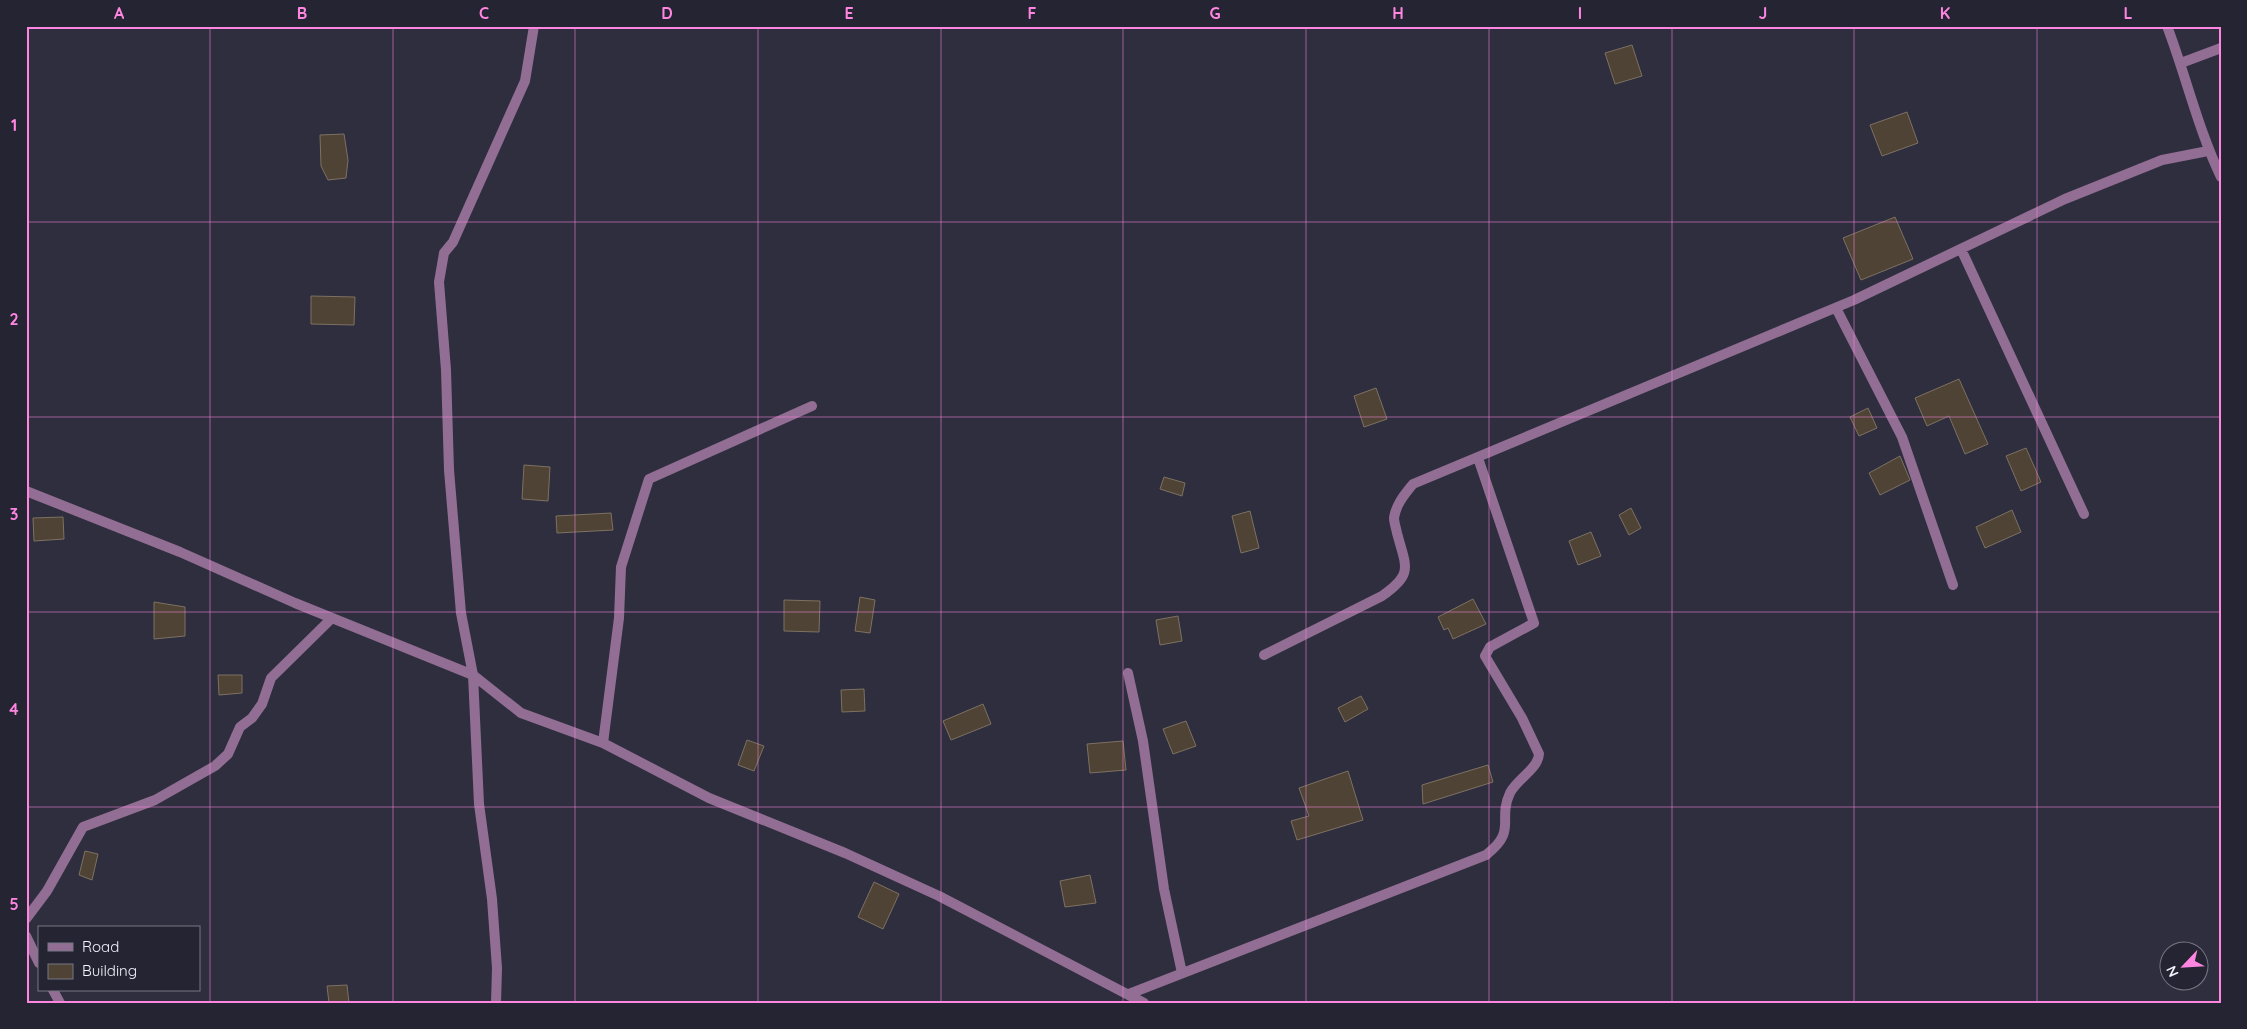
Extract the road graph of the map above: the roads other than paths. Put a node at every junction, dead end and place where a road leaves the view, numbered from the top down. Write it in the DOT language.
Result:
graph roads {
  1 [pos="534,26"];
  2 [pos="2167,26"];
  3 [pos="2221,48"];
  4 [pos="2181,63"];
  5 [pos="2208,151"];
  6 [pos="2221,177"];
  7 [pos="1961,249"];
  8 [pos="1836,308"];
  9 [pos="812,406"];
  10 [pos="1478,458"];
  11 [pos="26,491"];
  12 [pos="2084,514"];
  13 [pos="1953,585"];
  14 [pos="332,618"];
  15 [pos="1264,655"];
  16 [pos="1128,673"];
  17 [pos="473,675"];
  18 [pos="603,743"];
  19 [pos="26,918"];
  20 [pos="26,936"];
  21 [pos="38,961"];
  22 [pos="1182,973"];
  23 [pos="1129,994"];
  24 [pos="496,1003"];
  25 [pos="1144,1003"];
  1 -- 17 [label="street"];
  2 -- 4 [label="street"];
  3 -- 4 [label="street"];
  4 -- 5 [label="street"];
  5 -- 6 [label="street"];
  5 -- 7 [label="street"];
  7 -- 8 [label="street"];
  7 -- 12 [label="street"];
  8 -- 10 [label="street"];
  8 -- 13 [label="street"];
  9 -- 18 [label="street"];
  10 -- 15 [label="street"];
  10 -- 22 [label="street"];
  11 -- 14 [label="street"];
  14 -- 17 [label="street"];
  14 -- 19 [label="street"];
  16 -- 22 [label="street"];
  17 -- 18 [label="street"];
  17 -- 24 [label="street"];
  18 -- 23 [label="street"];
  20 -- 21 [label="street"];
  22 -- 23 [label="street"];
  23 -- 25 [label="street"];
}
